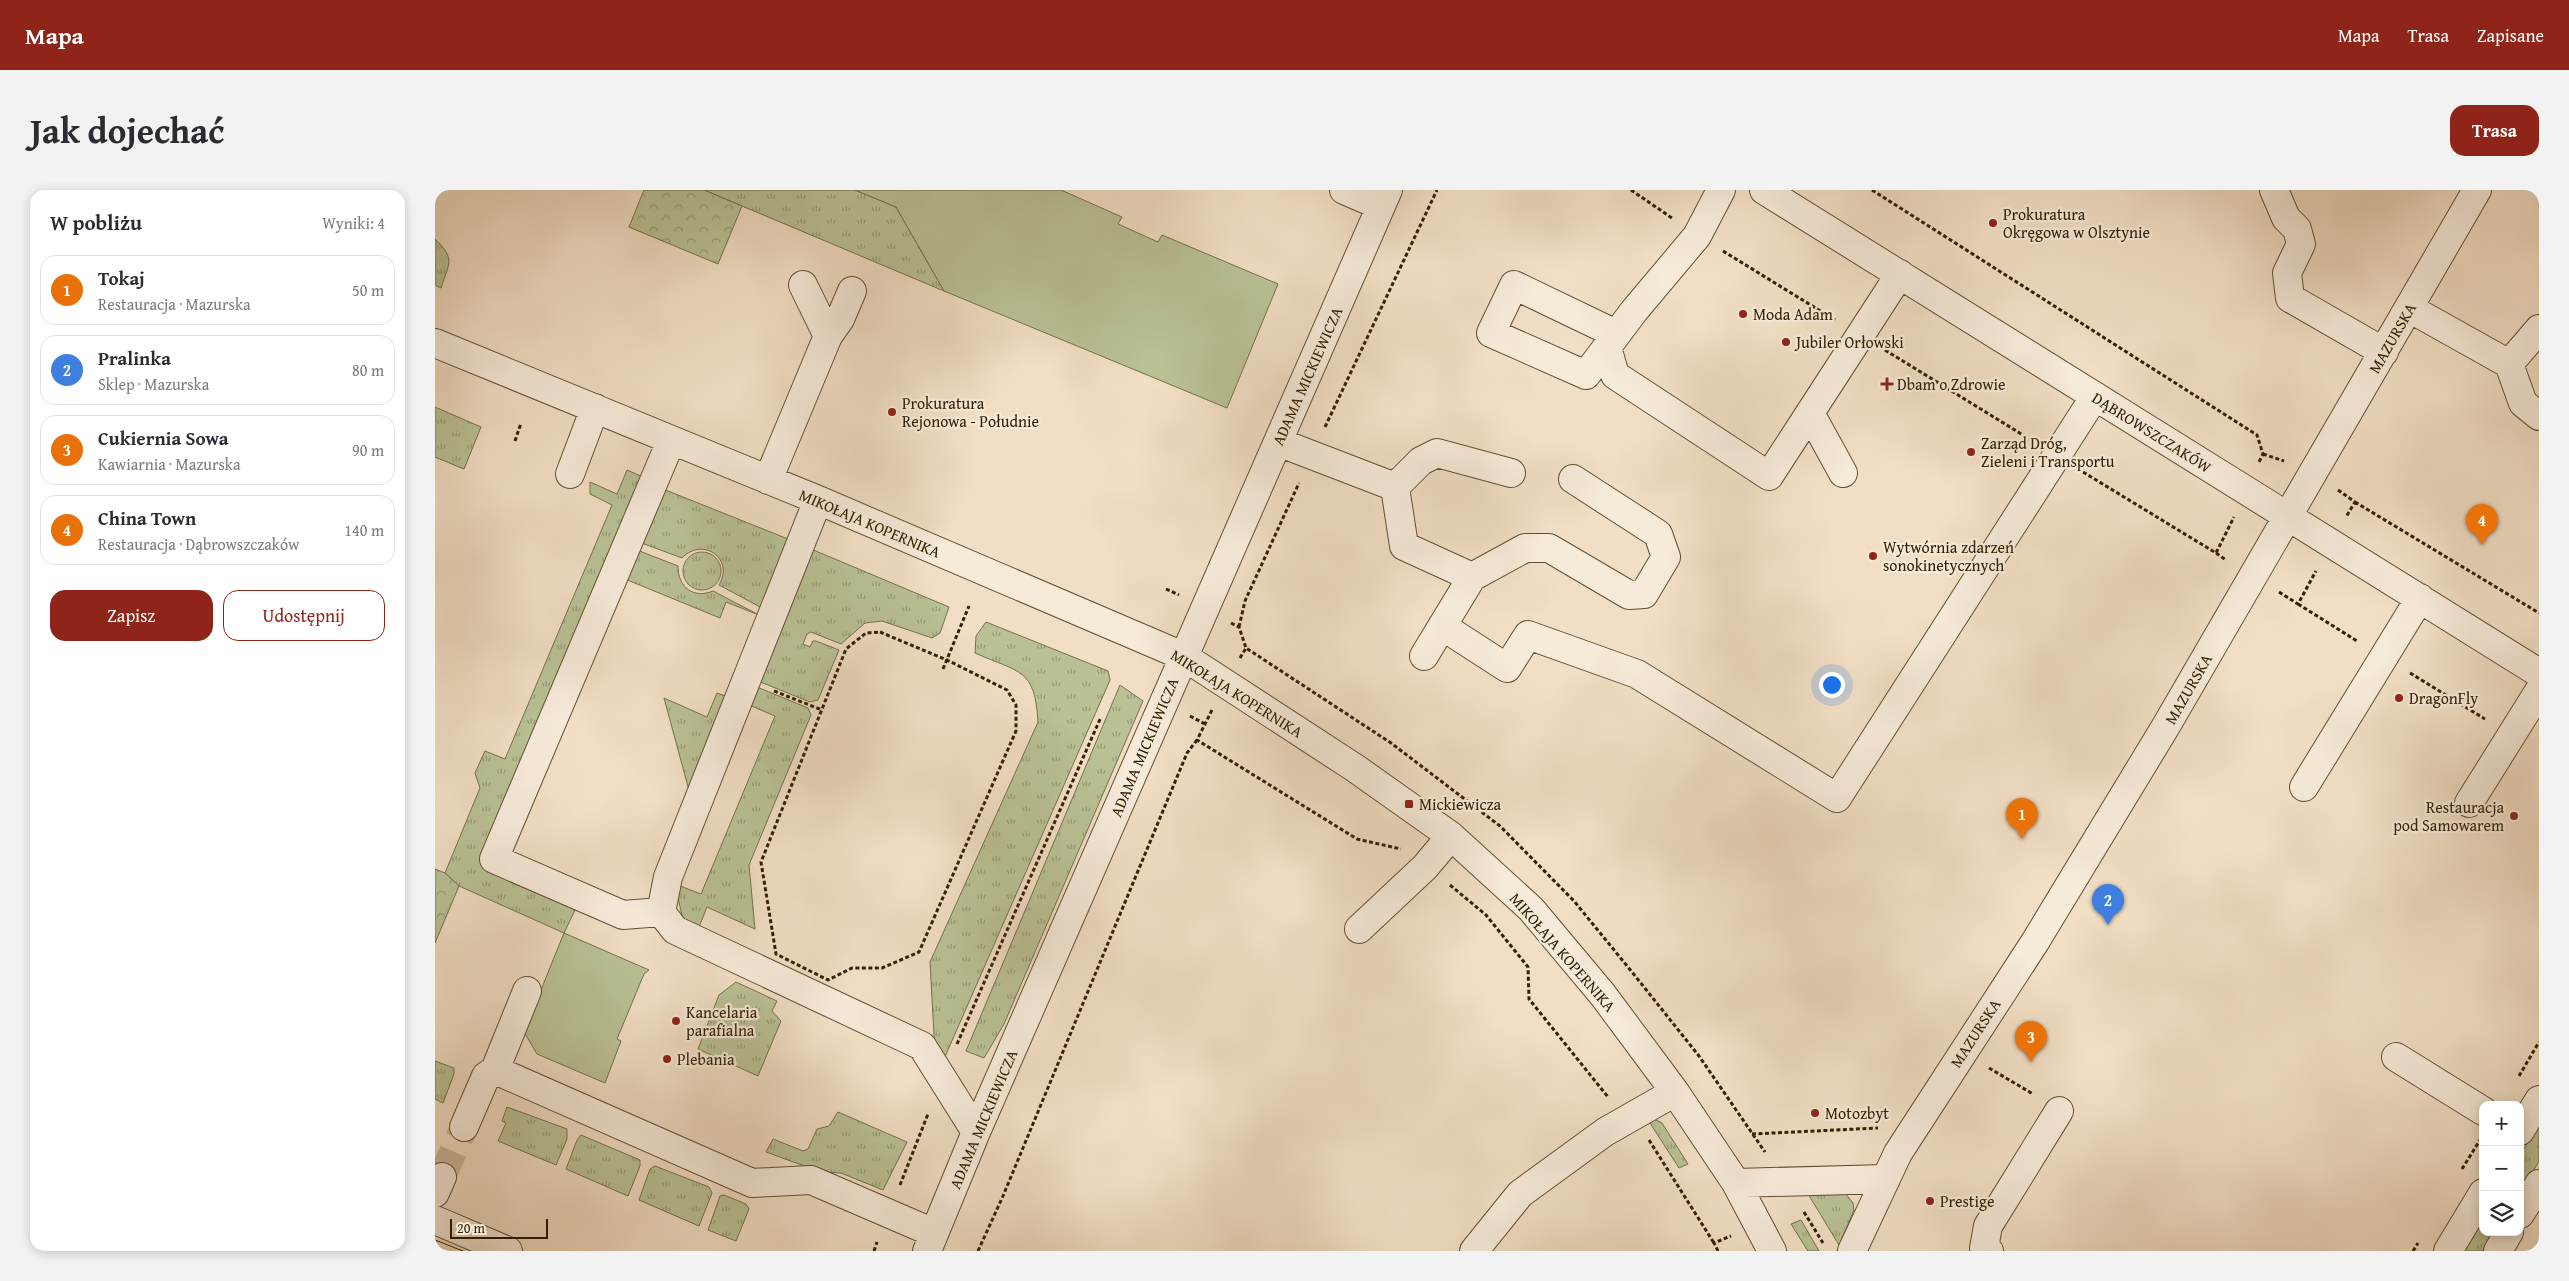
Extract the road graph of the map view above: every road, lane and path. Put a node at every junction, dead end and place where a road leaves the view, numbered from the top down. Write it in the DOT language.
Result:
graph roads {
  1 [pos="1344,190"];
  2 [pos="1437,190"];
  3 [pos="1721,190"];
  4 [pos="1764,190"];
  5 [pos="2274,190"];
  6 [pos="2477,190"];
  7 [pos="1384,198"];
  8 [pos="1900,274"];
  9 [pos="803,285"];
  10 [pos="852,291"];
  11 [pos="2409,308"];
  12 [pos="2539,329"];
  13 [pos="828,336"];
  14 [pos="435,343"];
  15 [pos="2384,352"];
  16 [pos="2509,364"];
  17 [pos="2095,396"];
  18 [pos="595,408"];
  19 [pos="1810,413"];
  20 [pos="2539,416"];
  21 [pos="521,423"];
  22 [pos="515,441"];
  23 [pos="671,441"];
  24 [pos="1278,442"];
  25 [pos="1312,456"];
  26 [pos="1511,473"];
  27 [pos="1843,473"];
  28 [pos="570,474"];
  29 [pos="1573,479"];
  30 [pos="768,480"];
  31 [pos="1395,487"];
  32 [pos="818,500"];
  33 [pos="2355,502"];
  34 [pos="2287,517"];
  35 [pos="1472,577"];
  36 [pos="2420,598"];
  37 [pos="2298,604"];
  38 [pos="969,606"];
  39 [pos="2539,613"];
  40 [pos="1442,626"];
  41 [pos="1239,627"];
  42 [pos="1183,656"];
  43 [pos="1424,656"];
  44 [pos="2385,658"];
  45 [pos="947,660"];
  46 [pos="943,669"];
  47 [pos="2539,673"];
  48 [pos="747,680"];
  49 [pos="2539,691"];
  50 [pos="822,710"];
  51 [pos="1101,717"];
  52 [pos="2511,735"];
  53 [pos="1197,740"];
  54 [pos="2304,787"];
  55 [pos="2469,803"];
  56 [pos="1451,836"];
  57 [pos="661,912"];
  58 [pos="1359,929"];
  59 [pos="527,991"];
  60 [pos="2396,1056"];
  61 [pos="1988,1067"];
  62 [pos="495,1070"];
  63 [pos="942,1078"];
  64 [pos="1675,1092"];
  65 [pos="2539,1100"];
  66 [pos="2479,1108"];
  67 [pos="2059,1111"];
  68 [pos="2524,1124"];
  69 [pos="464,1127"];
  70 [pos="1880,1128"];
  71 [pos="976,1132"];
  72 [pos="1752,1134"];
  73 [pos="1886,1179"];
  74 [pos="1736,1183"];
  75 [pos="2539,1184"];
  76 [pos="2479,1200"];
  77 [pos="1802,1208"];
  78 [pos="2524,1208"];
  79 [pos="889,1213"];
  80 [pos="435,1220"];
  81 [pos="2507,1236"];
  82 [pos="930,1242"];
  83 [pos="508,1251"];
  84 [pos="874,1251"];
  85 [pos="978,1251"];
  86 [pos="1474,1251"];
  87 [pos="1772,1251"];
  88 [pos="1828,1251"];
  89 [pos="1852,1251"];
  90 [pos="1989,1251"];
  91 [pos="2448,1251"];
  92 [pos="2499,1251"];
  1 -- 7 [label="street"];
  2 -- 25 [label="path"];
  3 -- 19 [label="street"];
  4 -- 8 [label="street, DĄBROWSZCZAKÓW"];
  5 -- 15 [label="street"];
  6 -- 11 [label="street, MAZURSKA"];
  7 -- 24 [label="street, ADAMA MICKIEWICZA"];
  8 -- 17 [label="street, DĄBROWSZCZAKÓW"];
  8 -- 19 [label="street"];
  9 -- 13 [label="street"];
  10 -- 13 [label="street"];
  11 -- 15 [label="street, MAZURSKA"];
  11 -- 16 [label="street"];
  12 -- 16 [label="street"];
  13 -- 30 [label="street"];
  14 -- 18 [label="street, MIKOŁAJA KOPERNIKA"];
  15 -- 34 [label="street, MAZURSKA"];
  16 -- 20 [label="street"];
  17 -- 34 [label="street, DĄBROWSZCZAKÓW"];
  17 -- 40 [label="street"];
  18 -- 23 [label="street, MIKOŁAJA KOPERNIKA"];
  18 -- 28 [label="street"];
  19 -- 27 [label="street"];
  21 -- 22 [label="path"];
  23 -- 30 [label="street, MIKOŁAJA KOPERNIKA"];
  23 -- 57 [label="street"];
  24 -- 25 [label="street"];
  24 -- 42 [label="street, ADAMA MICKIEWICZA"];
  25 -- 31 [label="street"];
  25 -- 41 [label="path"];
  26 -- 31 [label="street"];
  29 -- 35 [label="street"];
  30 -- 32 [label="street, MIKOŁAJA KOPERNIKA"];
  31 -- 35 [label="street"];
  32 -- 42 [label="street, MIKOŁAJA KOPERNIKA"];
  32 -- 48 [label="street"];
  33 -- 39 [label="path"];
  34 -- 36 [label="street, DĄBROWSZCZAKÓW"];
  34 -- 73 [label="street, MAZURSKA"];
  35 -- 40 [label="street"];
  36 -- 44 [label="street"];
  36 -- 47 [label="street, DĄBROWSZCZAKÓW"];
  37 -- 44 [label="path"];
  38 -- 45 [label="path"];
  40 -- 43 [label="street"];
  42 -- 56 [label="street, MIKOŁAJA KOPERNIKA"];
  42 -- 71 [label="street, ADAMA MICKIEWICZA"];
  44 -- 52 [label="path"];
  44 -- 54 [label="street"];
  45 -- 46 [label="path"];
  45 -- 50 [label="path"];
  45 -- 50 [label="path"];
  48 -- 50 [label="path"];
  48 -- 57 [label="street"];
  49 -- 52 [label="street"];
  51 -- 63 [label="path"];
  52 -- 55 [label="street"];
  53 -- 85 [label="path"];
  56 -- 58 [label="street"];
  56 -- 64 [label="street, MIKOŁAJA KOPERNIKA"];
  57 -- 63 [label="street"];
  59 -- 62 [label="street"];
  60 -- 66 [label="street"];
  61 -- 67 [label="path"];
  62 -- 69 [label="street"];
  62 -- 79 [label="street"];
  63 -- 71 [label="street"];
  63 -- 79 [label="path"];
  64 -- 74 [label="street, MIKOŁAJA KOPERNIKA"];
  64 -- 86 [label="street"];
  65 -- 68 [label="street"];
  67 -- 90 [label="street"];
  70 -- 72 [label="path"];
  71 -- 82 [label="street, ADAMA MICKIEWICZA"];
  73 -- 74 [label="street"];
  73 -- 89 [label="street, MAZURSKA"];
  74 -- 87 [label="street, MIKOŁAJA KOPERNIKA"];
  75 -- 78 [label="street"];
  76 -- 91 [label="street"];
  77 -- 88 [label="path"];
  79 -- 82 [label="street"];
  79 -- 84 [label="path"];
  80 -- 83 [label="street"];
  81 -- 92 [label="street"];
}
